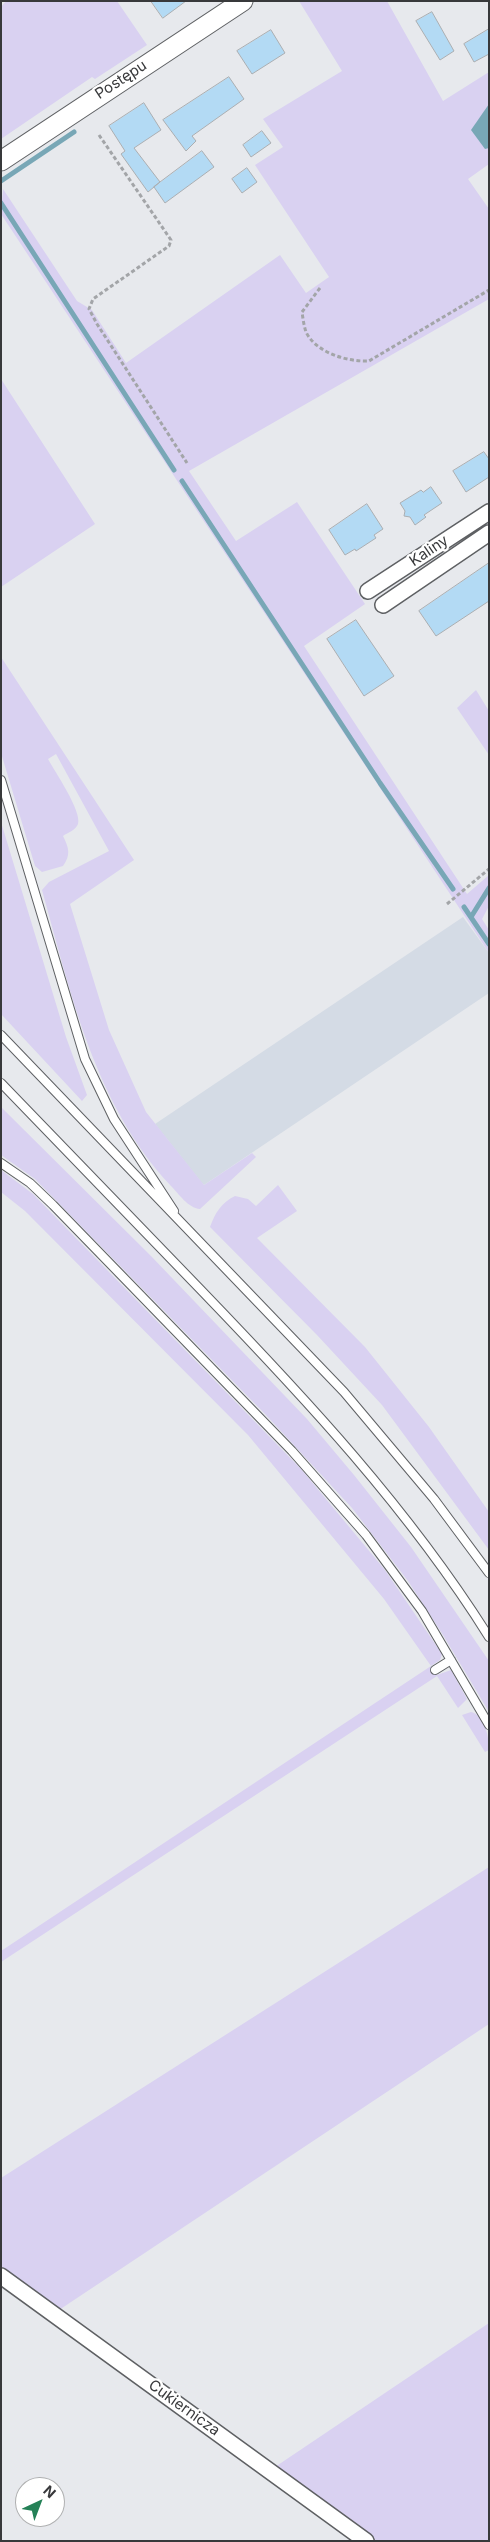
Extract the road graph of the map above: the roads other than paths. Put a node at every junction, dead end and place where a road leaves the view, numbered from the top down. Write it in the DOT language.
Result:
graph roads {
  1 [pos="231,6"];
  2 [pos="1,160"];
  3 [pos="489,512"];
  4 [pos="489,533"];
  5 [pos="368,591"];
  6 [pos="383,605"];
  7 [pos="1,780"];
  8 [pos="1,1035"];
  9 [pos="1,1083"];
  10 [pos="1,1163"];
  11 [pos="188,1231"];
  12 [pos="489,1573"];
  13 [pos="489,1636"];
  14 [pos="451,1660"];
  15 [pos="435,1670"];
  16 [pos="489,1725"];
  17 [pos="1,2276"];
  18 [pos="366,2541"];
  1 -- 2 [label="street, Postępu"];
  3 -- 5 [label="street, Kaliny"];
  4 -- 6 [label="street, Kaliny"];
  7 -- 11 [label="lane"];
  8 -- 11 [label="lane"];
  9 -- 13 [label="lane"];
  10 -- 14 [label="lane"];
  11 -- 12 [label="lane"];
  14 -- 15 [label="lane"];
  14 -- 16 [label="lane"];
  17 -- 18 [label="street, Cukiernicza"];
}
